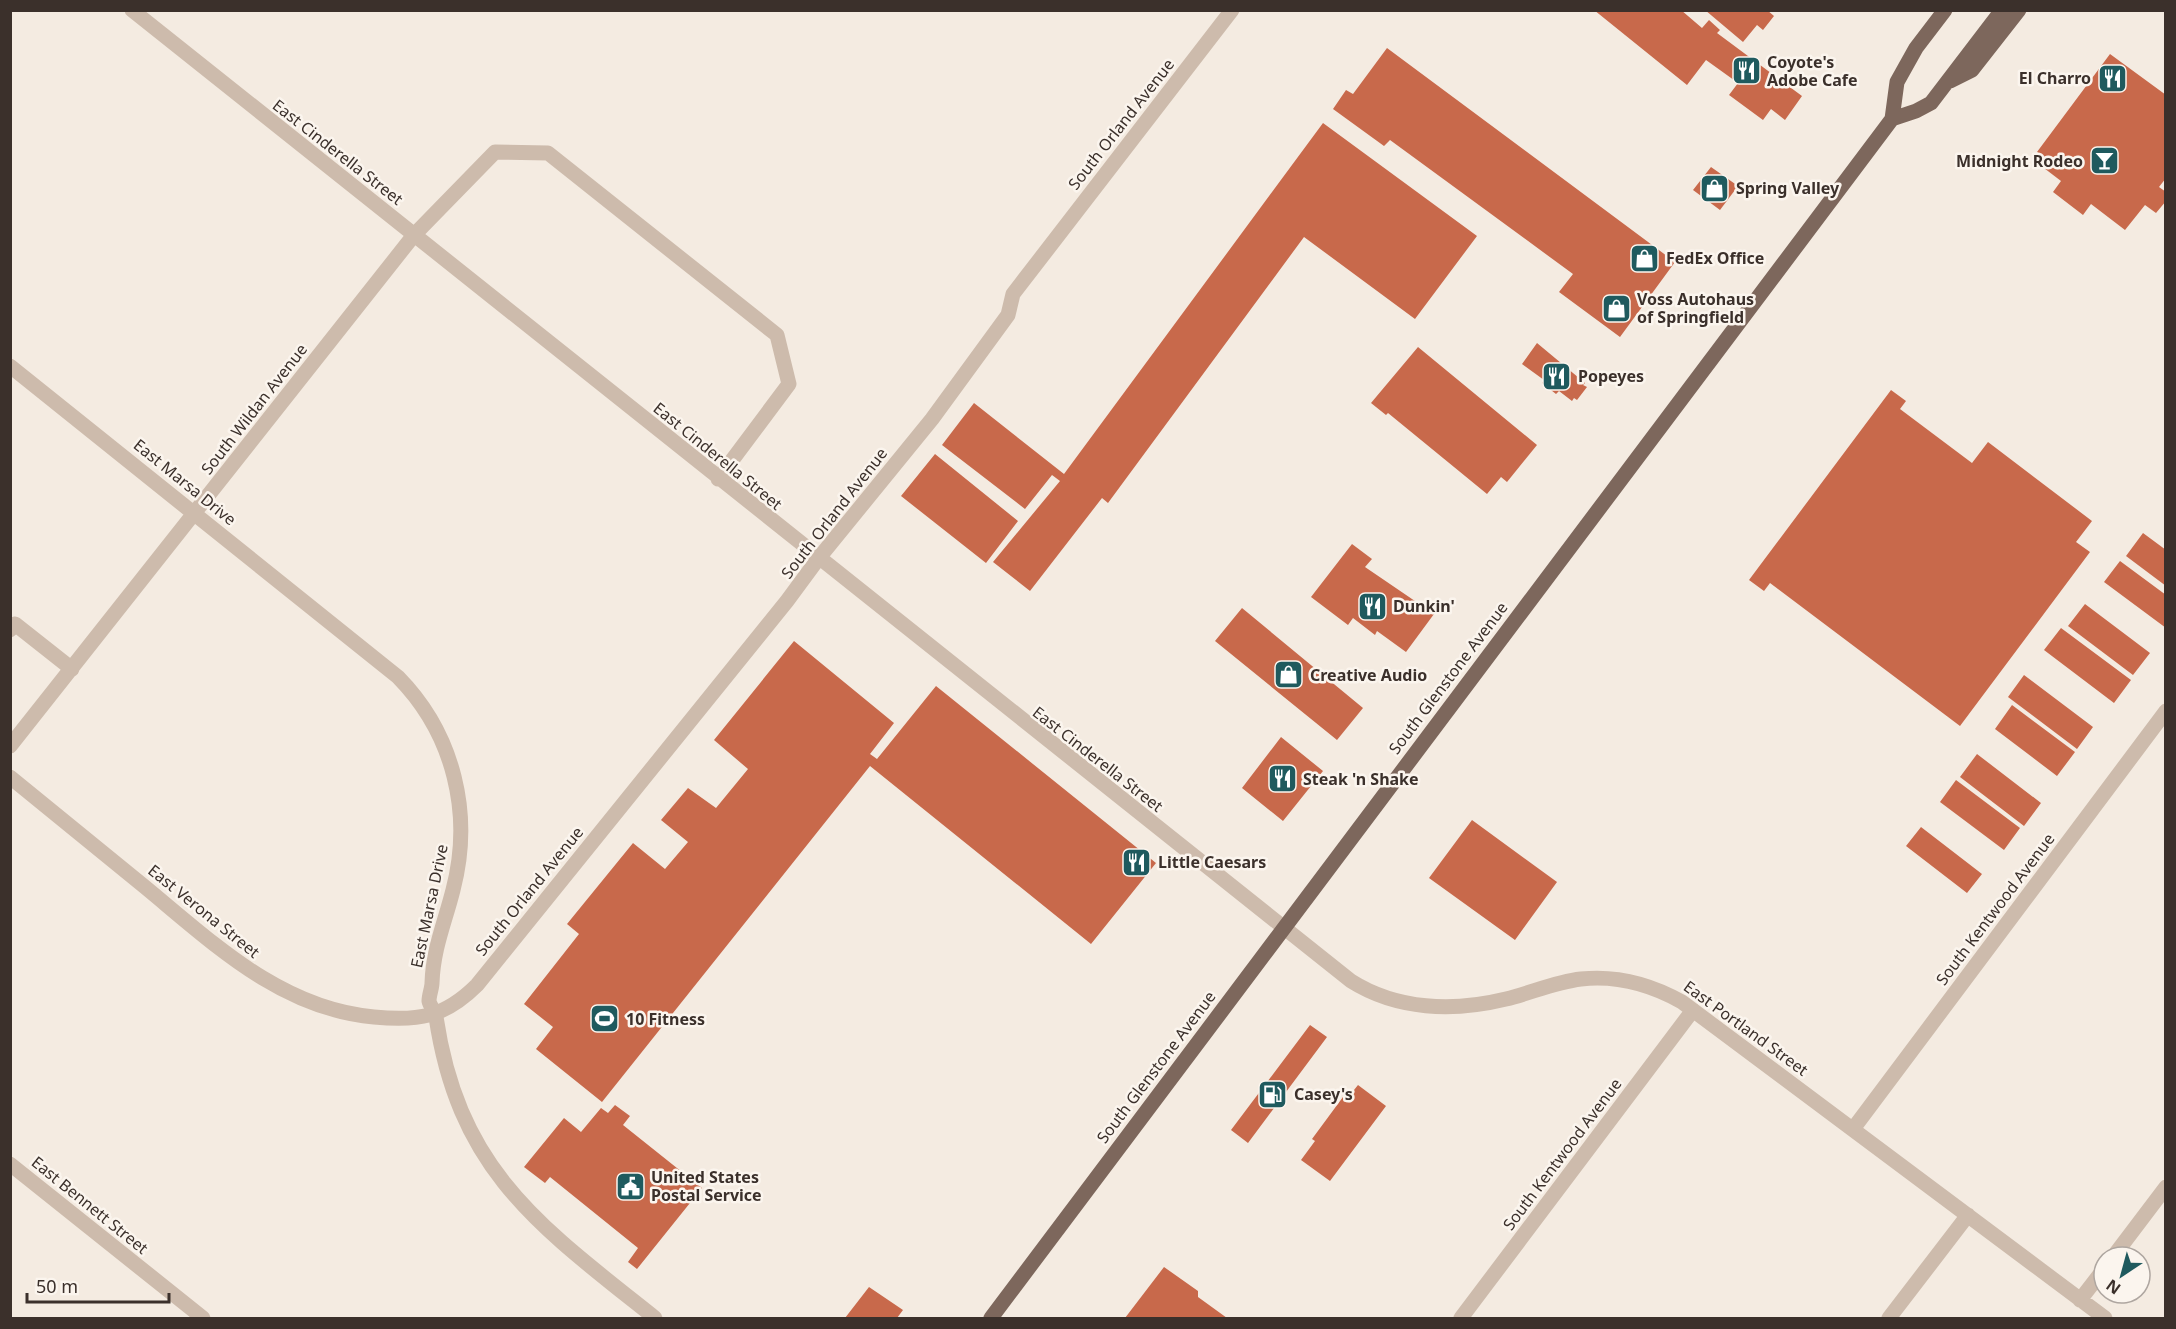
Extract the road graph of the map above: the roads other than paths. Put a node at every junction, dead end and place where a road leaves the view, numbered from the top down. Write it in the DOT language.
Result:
graph roads {
  1 [pos="132,10"];
  2 [pos="1232,10"];
  3 [pos="1945,10"];
  4 [pos="2002,10"];
  5 [pos="2019,10"];
  6 [pos="1947,83"];
  7 [pos="1892,119"];
  8 [pos="414,235"];
  9 [pos="10,366"];
  10 [pos="718,479"];
  11 [pos="195,513"];
  12 [pos="818,559"];
  13 [pos="12,624"];
  14 [pos="72,669"];
  15 [pos="2166,711"];
  16 [pos="10,746"];
  17 [pos="10,777"];
  18 [pos="1282,928"];
  19 [pos="1693,1010"];
  20 [pos="435,1014"];
  21 [pos="1853,1129"];
  22 [pos="10,1164"];
  23 [pos="2166,1187"];
  24 [pos="1968,1215"];
  25 [pos="2122,1245"];
  26 [pos="2092,1284"];
  27 [pos="2080,1300"];
  28 [pos="203,1318"];
  29 [pos="655,1318"];
  30 [pos="991,1318"];
  31 [pos="1461,1318"];
  32 [pos="1889,1318"];
  33 [pos="2105,1318"];
  1 -- 8 [label="street, East Cinderella Street"];
  2 -- 12 [label="street, South Orland Avenue"];
  3 -- 7 [label="main road, South Glenstone Avenue"];
  4 -- 6 [label="main road"];
  5 -- 6 [label="main road"];
  6 -- 7 [label="main road"];
  7 -- 18 [label="main road, South Glenstone Avenue"];
  8 -- 10 [label="street, East Cinderella Street"];
  8 -- 10 [label="street, South Wildan Avenue"];
  8 -- 11 [label="street, South Wildan Avenue"];
  9 -- 11 [label="street, East Marsa Drive"];
  10 -- 12 [label="street, East Cinderella Street"];
  11 -- 14 [label="street, South Wildan Avenue"];
  11 -- 20 [label="street, East Marsa Drive"];
  12 -- 18 [label="street, East Cinderella Street"];
  12 -- 20 [label="street, South Orland Avenue"];
  13 -- 14 [label="street"];
  14 -- 16 [label="street, South Wildan Avenue"];
  15 -- 21 [label="street, South Kentwood Avenue"];
  17 -- 20 [label="street, East Verona Street"];
  18 -- 19 [label="street, East Portland Street"];
  18 -- 30 [label="main road, South Glenstone Avenue"];
  19 -- 21 [label="street, East Portland Street"];
  19 -- 31 [label="street, South Kentwood Avenue"];
  20 -- 29 [label="street, East Marsa Drive"];
  21 -- 24 [label="street, East Portland Street"];
  22 -- 28 [label="street, East Bennett Street"];
  23 -- 25 [label="street"];
  24 -- 27 [label="street, East Portland Street"];
  24 -- 32 [label="street"];
  26 -- 27 [label="street"];
  27 -- 33 [label="street, East Portland Street"];
}
